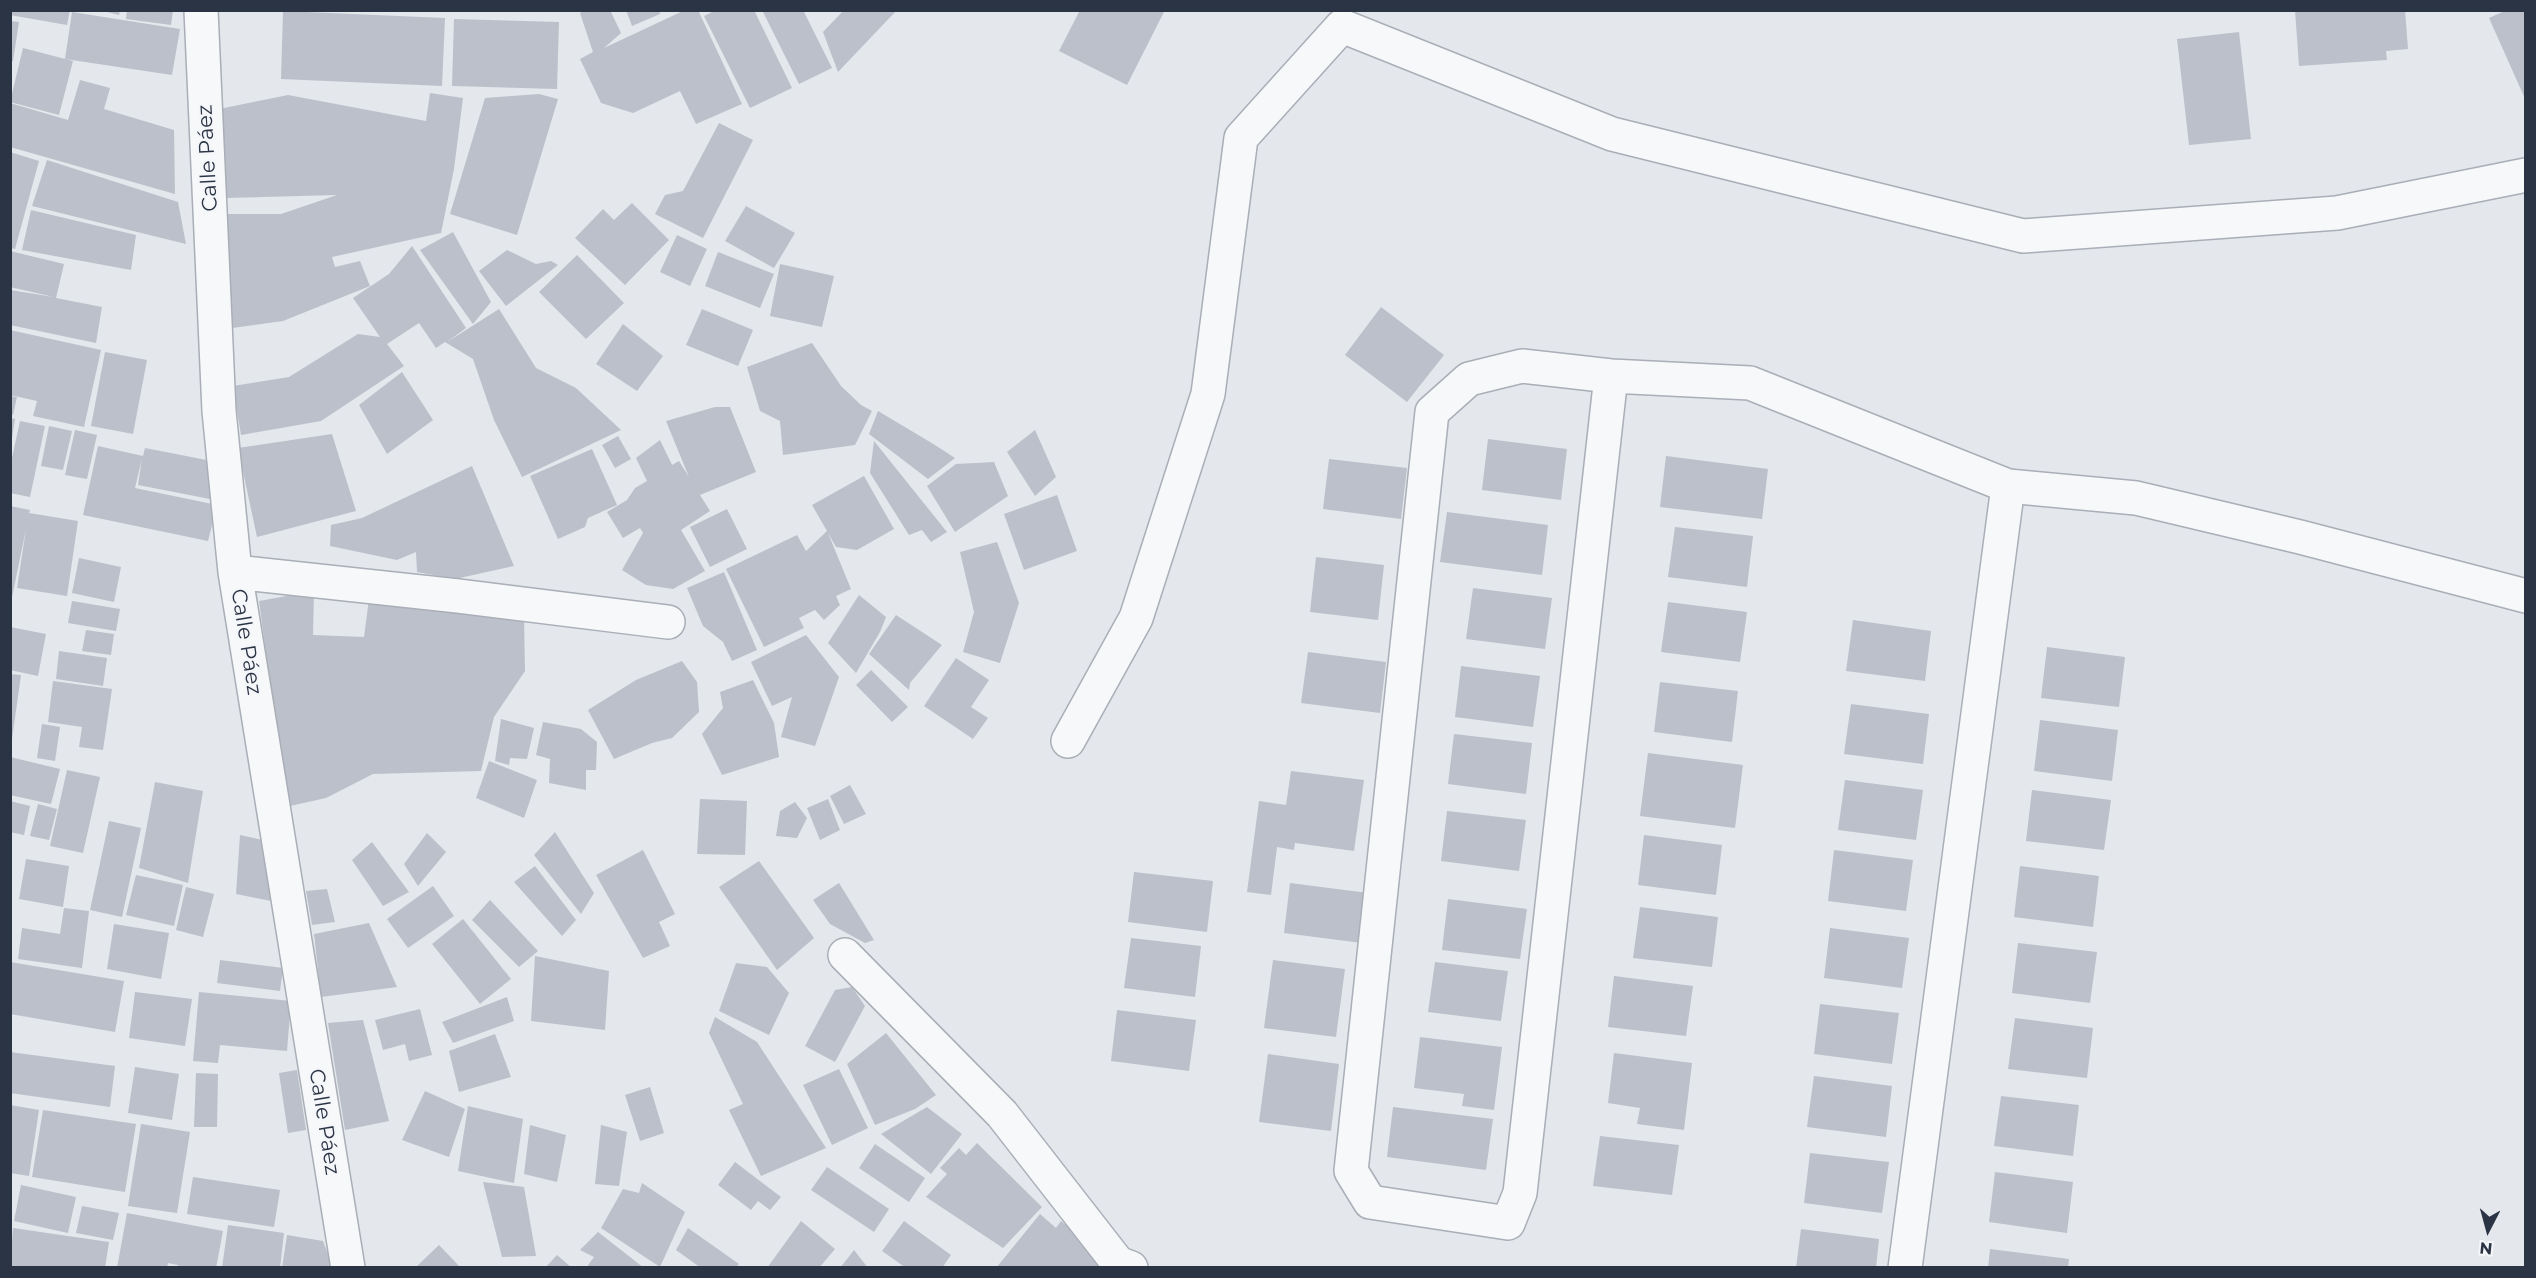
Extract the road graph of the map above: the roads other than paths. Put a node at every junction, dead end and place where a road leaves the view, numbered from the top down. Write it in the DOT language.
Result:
graph roads {
  1 [pos="201,10"];
  2 [pos="1351,18"];
  3 [pos="2526,175"];
  4 [pos="1611,376"];
  5 [pos="2008,486"];
  6 [pos="235,572"];
  7 [pos="2526,596"];
  8 [pos="668,622"];
  9 [pos="1068,741"];
  10 [pos="844,955"];
  11 [pos="348,1268"];
  12 [pos="1131,1268"];
  13 [pos="1905,1268"];
  1 -- 6 [label="street, Calle Páez"];
  2 -- 3 [label="street"];
  2 -- 9 [label="street"];
  4 -- 4 [label="street"];
  4 -- 5 [label="street"];
  5 -- 7 [label="street"];
  5 -- 13 [label="street"];
  6 -- 8 [label="street"];
  6 -- 11 [label="street, Calle Páez"];
  10 -- 12 [label="street"];
}
